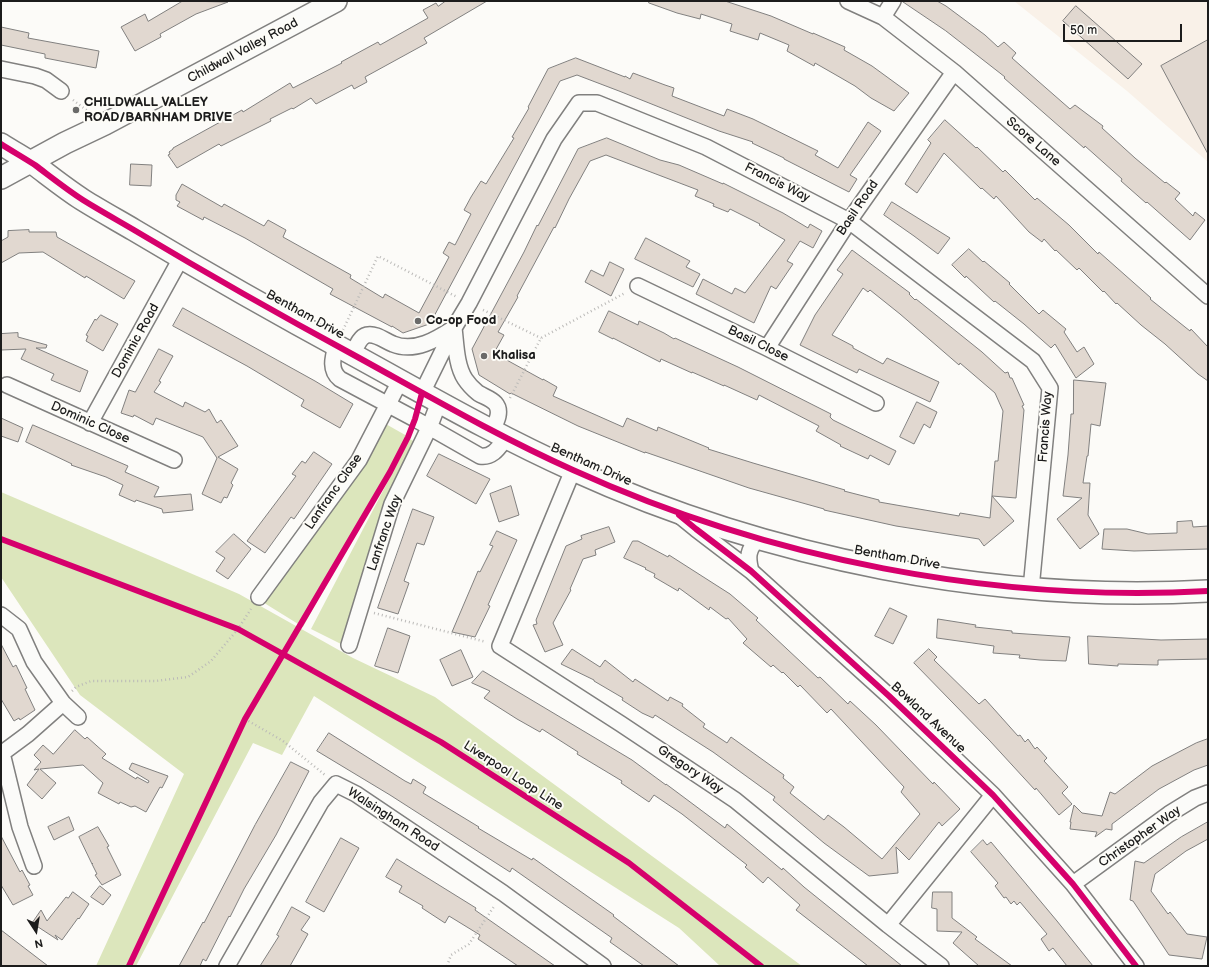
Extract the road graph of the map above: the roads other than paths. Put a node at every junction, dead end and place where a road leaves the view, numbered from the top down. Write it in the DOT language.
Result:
graph roads {
  1 [pos="336,1"];
  2 [pos="848,1"];
  3 [pos="893,1"];
  4 [pos="883,17"];
  5 [pos="1,69"];
  6 [pos="954,72"];
  7 [pos="61,91"];
  8 [pos="1,144"];
  9 [pos="31,162"];
  10 [pos="1,178"];
  11 [pos="849,221"];
  12 [pos="181,258"];
  13 [pos="638,286"];
  14 [pos="1208,296"];
  15 [pos="454,328"];
  16 [pos="767,348"];
  17 [pos="345,350"];
  18 [pos="400,381"];
  19 [pos="7,385"];
  20 [pos="431,398"];
  21 [pos="876,403"];
  22 [pos="388,404"];
  23 [pos="90,423"];
  24 [pos="429,428"];
  25 [pos="499,434"];
  26 [pos="174,460"];
  27 [pos="573,470"];
  28 [pos="676,512"];
  29 [pos="758,538"];
  30 [pos="751,571"];
  31 [pos="1031,588"];
  32 [pos="1208,591"];
  33 [pos="259,597"];
  34 [pos="1,615"];
  35 [pos="348,645"];
  36 [pos="63,703"];
  37 [pos="78,717"];
  38 [pos="2,753"];
  39 [pos="1208,792"];
  40 [pos="993,795"];
  41 [pos="34,866"];
  42 [pos="1073,884"];
  43 [pos="888,925"];
  44 [pos="227,966"];
  45 [pos="603,966"];
  46 [pos="941,966"];
  47 [pos="1136,966"];
  1 -- 9 [label="street, Childwall Valley Road"];
  2 -- 4 [label="street, Score Lane"];
  3 -- 4 [label="street"];
  4 -- 6 [label="street, Score Lane"];
  5 -- 7 [label="street"];
  6 -- 11 [label="street, Basil Road"];
  6 -- 14 [label="street, Score Lane"];
  8 -- 9 [label="street, Bentham Drive"];
  9 -- 10 [label="street, Childwall Valley Road"];
  9 -- 12 [label="street, Bentham Drive"];
  11 -- 15 [label="street, Francis Way"];
  11 -- 16 [label="street, Basil Road"];
  11 -- 31 [label="street, Francis Way"];
  12 -- 17 [label="street, Bentham Drive"];
  12 -- 23 [label="street, Dominic Road"];
  13 -- 16 [label="street, Basil Close"];
  15 -- 17 [label="street"];
  15 -- 20 [label="street, Francis Way"];
  15 -- 25 [label="street"];
  16 -- 21 [label="street, Basil Close"];
  17 -- 18 [label="street, Bentham Drive"];
  17 -- 22 [label="street"];
  18 -- 20 [label="street, Bentham Drive"];
  18 -- 22 [label="street, Lanfranc Close"];
  19 -- 23 [label="street, Dominic Close"];
  20 -- 24 [label="street, Lanfranc Way"];
  20 -- 25 [label="street, Bentham Drive"];
  22 -- 24 [label="street"];
  22 -- 33 [label="street, Lanfranc Close"];
  23 -- 26 [label="street, Dominic Close"];
  24 -- 25 [label="street"];
  24 -- 35 [label="street, Lanfranc Way"];
  25 -- 27 [label="street, Bentham Drive"];
  27 -- 28 [label="street, Bentham Drive"];
  27 -- 43 [label="street, Gregory Way"];
  28 -- 29 [label="street, Bentham Drive"];
  28 -- 30 [label="street, Bowland Avenue"];
  29 -- 30 [label="street"];
  29 -- 31 [label="street, Bentham Drive"];
  30 -- 40 [label="street, Bowland Avenue"];
  31 -- 32 [label="street, Bentham Drive"];
  34 -- 36 [label="street"];
  36 -- 37 [label="street"];
  36 -- 38 [label="street"];
  38 -- 41 [label="street"];
  39 -- 42 [label="street, Christopher Way"];
  40 -- 42 [label="street, Bowland Avenue"];
  40 -- 43 [label="street"];
  42 -- 47 [label="street, Bowland Avenue"];
  43 -- 46 [label="street, Gregory Way"];
  44 -- 45 [label="street, Walsingham Road"];
}
